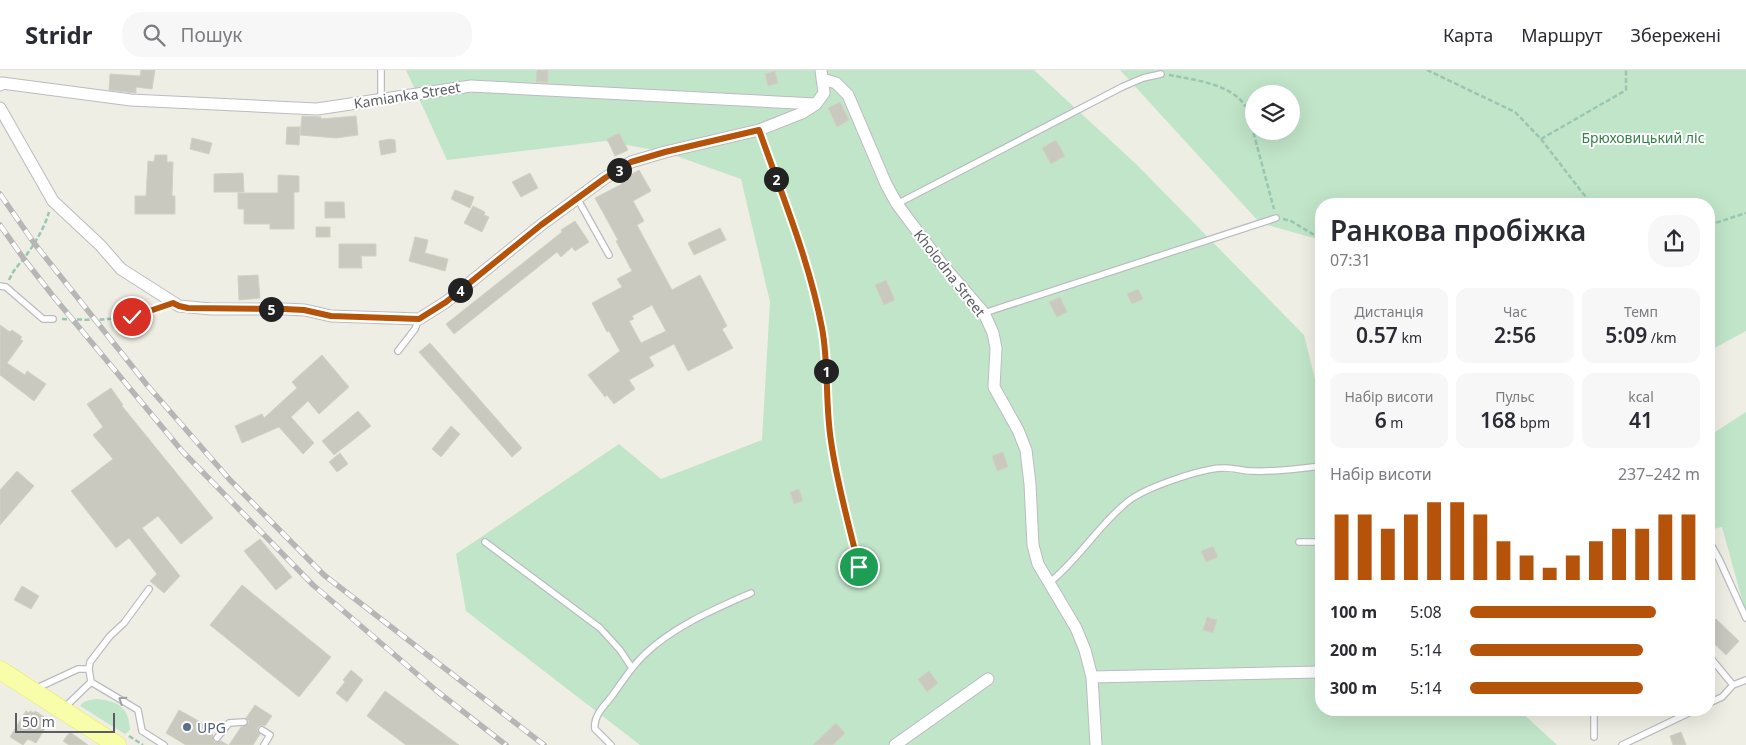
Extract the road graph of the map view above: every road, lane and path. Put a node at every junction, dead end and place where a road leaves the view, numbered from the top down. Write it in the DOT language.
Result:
graph roads {
  1 [pos="381,70"];
  2 [pos="1427,70"];
  3 [pos="1626,70"];
  4 [pos="1161,74"];
  5 [pos="822,75"];
  6 [pos="0,85"];
  7 [pos="381,99"];
  8 [pos="816,104"];
  9 [pos="0,108"];
  10 [pos="759,130"];
  11 [pos="1541,139"];
  12 [pos="577,198"];
  13 [pos="1586,198"];
  14 [pos="53,201"];
  15 [pos="897,204"];
  16 [pos="1746,213"];
  17 [pos="1276,218"];
  18 [pos="1715,223"];
  19 [pos="1315,235"];
  20 [pos="609,256"];
  21 [pos="3,286"];
  22 [pos="173,303"];
  23 [pos="984,313"];
  24 [pos="419,319"];
  25 [pos="53,320"];
  26 [pos="398,351"];
  27 [pos="1315,467"];
  28 [pos="485,542"];
  29 [pos="1299,542"];
  30 [pos="1315,542"];
  31 [pos="1715,552"];
  32 [pos="859,567"];
  33 [pos="1049,583"];
  34 [pos="150,589"];
  35 [pos="751,593"];
  36 [pos="1746,618"];
  37 [pos="1715,663"];
  38 [pos="632,668"];
  39 [pos="89,669"];
  40 [pos="0,670"];
  41 [pos="1315,672"];
  42 [pos="1092,677"];
  43 [pos="988,679"];
  44 [pos="1746,680"];
  45 [pos="91,682"];
  46 [pos="1733,684"];
  47 [pos="32,691"];
  48 [pos="1715,700"];
  49 [pos="62,710"];
  50 [pos="1594,716"];
  51 [pos="1682,716"];
  52 [pos="244,722"];
  53 [pos="262,730"];
  54 [pos="1594,737"];
  55 [pos="217,738"];
  56 [pos="114,744"];
  57 [pos="164,745"];
  58 [pos="264,745"];
  59 [pos="611,745"];
  60 [pos="896,745"];
  61 [pos="1096,745"];
  62 [pos="1622,745"];
  1 -- 7 [label="lane"];
  2 -- 11 [label="path"];
  3 -- 11 [label="path"];
  4 -- 15 [label="lane"];
  4 -- 17 [label="path"];
  5 -- 8 [label="street, Kholodna Street"];
  5 -- 15 [label="street, Kholodna Street"];
  6 -- 7 [label="street, Kamianka Street"];
  7 -- 8 [label="street, Kamianka Street"];
  8 -- 10 [label="street"];
  9 -- 14 [label="street"];
  10 -- 12 [label="street"];
  10 -- 32 [label="lane"];
  11 -- 13 [label="path"];
  12 -- 20 [label="lane"];
  12 -- 24 [label="street"];
  14 -- 21 [label="path"];
  14 -- 22 [label="street"];
  15 -- 23 [label="street, Kholodna Street"];
  16 -- 18 [label="path"];
  17 -- 19 [label="path"];
  17 -- 23 [label="lane"];
  21 -- 25 [label="lane"];
  22 -- 24 [label="street"];
  22 -- 25 [label="path"];
  23 -- 33 [label="street, Kholodna Street"];
  24 -- 26 [label="lane"];
  27 -- 33 [label="lane"];
  28 -- 38 [label="lane"];
  29 -- 30 [label="lane"];
  31 -- 36 [label="lane"];
  33 -- 42 [label="street, Kholodna Street"];
  34 -- 39 [label="lane"];
  35 -- 38 [label="lane"];
  37 -- 46 [label="lane"];
  38 -- 59 [label="lane"];
  39 -- 45 [label="lane"];
  39 -- 47 [label="lane"];
  40 -- 47 [label="main road"];
  41 -- 42 [label="street"];
  42 -- 61 [label="street, Kholodna Street"];
  43 -- 60 [label="street"];
  44 -- 46 [label="lane"];
  45 -- 49 [label="lane"];
  57 -- 45 [label="lane, one-way"];
  46 -- 48 [label="lane"];
  47 -- 49 [label="main road"];
  49 -- 56 [label="main road"];
  50 -- 54 [label="lane"];
  51 -- 62 [label="lane"];
  52 -- 55 [label="lane"];
  53 -- 58 [label="lane"];
}
